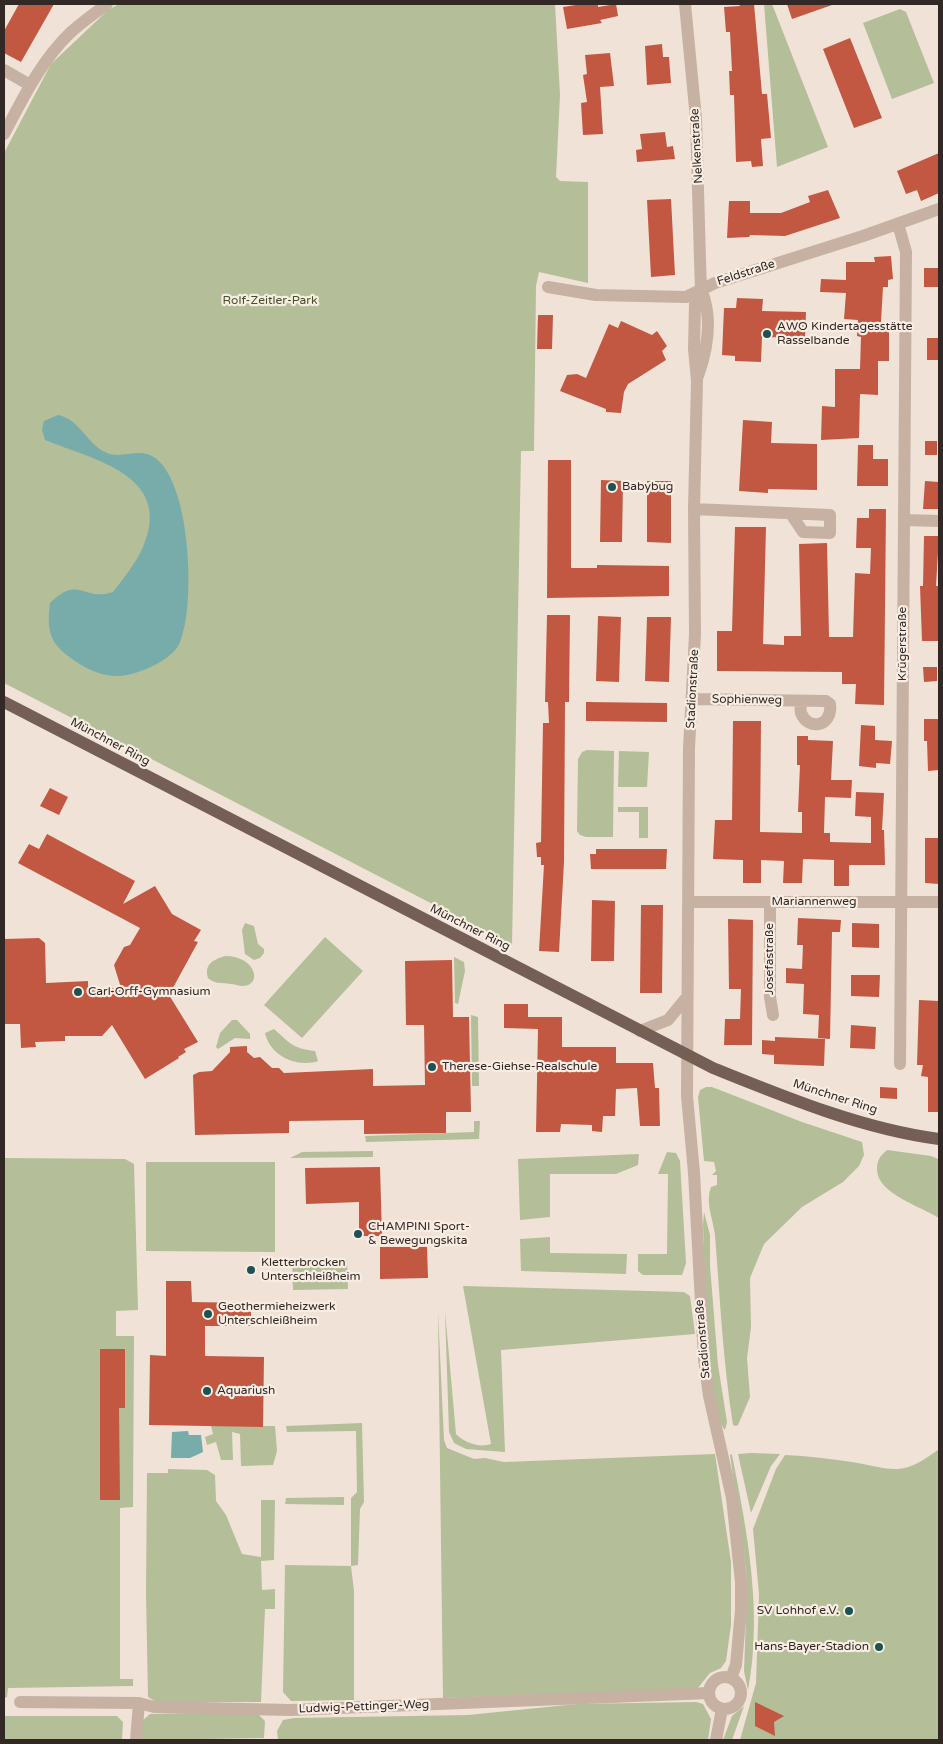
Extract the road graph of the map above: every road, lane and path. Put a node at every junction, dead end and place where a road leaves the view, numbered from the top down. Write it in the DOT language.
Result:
graph roads {
  1 [pos="107,4"];
  2 [pos="685,4"];
  3 [pos="4,70"];
  4 [pos="30,85"];
  5 [pos="4,134"];
  6 [pos="939,209"];
  7 [pos="898,224"];
  8 [pos="548,287"];
  9 [pos="700,289"];
  10 [pos="694,509"];
  11 [pos="791,514"];
  12 [pos="904,520"];
  13 [pos="939,521"];
  14 [pos="693,699"];
  15 [pos="801,701"];
  16 [pos="4,702"];
  17 [pos="689,902"];
  18 [pos="901,902"];
  19 [pos="939,902"];
  20 [pos="770,903"];
  21 [pos="687,997"];
  22 [pos="773,1015"];
  23 [pos="640,1032"];
  24 [pos="687,1055"];
  25 [pos="900,1064"];
  26 [pos="939,1139"];
  27 [pos="731,1678"];
  28 [pos="709,1693"];
  29 [pos="20,1702"];
  30 [pos="139,1703"];
  31 [pos="722,1708"];
  32 [pos="136,1740"];
  33 [pos="716,1740"];
  1 -- 4 [label="street"];
  2 -- 9 [label="street, Nelkenstraße"];
  3 -- 4 [label="street"];
  4 -- 5 [label="street"];
  6 -- 7 [label="street, Feldstraße"];
  7 -- 9 [label="street, Feldstraße"];
  7 -- 12 [label="street, Krügerstraße"];
  8 -- 9 [label="street, Feldstraße"];
  9 -- 10 [label="street, Stadionstraße"];
  10 -- 11 [label="street"];
  10 -- 14 [label="street, Stadionstraße"];
  12 -- 13 [label="street"];
  12 -- 18 [label="street, Krügerstraße"];
  14 -- 15 [label="street, Sophienweg"];
  14 -- 17 [label="street, Stadionstraße"];
  16 -- 23 [label="main road, Münchner Ring"];
  17 -- 20 [label="street, Mariannenweg"];
  17 -- 21 [label="street, Stadionstraße"];
  18 -- 19 [label="street, Mariannenweg"];
  18 -- 20 [label="street, Mariannenweg"];
  18 -- 25 [label="street, Krügerstraße"];
  20 -- 22 [label="street, Josefastraße"];
  21 -- 23 [label="street"];
  21 -- 24 [label="street, Stadionstraße"];
  23 -- 24 [label="main road, Münchner Ring"];
  24 -- 26 [label="main road, Münchner Ring"];
  24 -- 27 [label="street, Stadionstraße"];
  27 -- 28 [label="street"];
  27 -- 31 [label="street"];
  28 -- 30 [label="street, Ludwig-Pettinger-Weg"];
  28 -- 31 [label="street"];
  29 -- 30 [label="street, Ludwig-Pettinger-Weg"];
  30 -- 32 [label="street"];
  31 -- 33 [label="street"];
}
